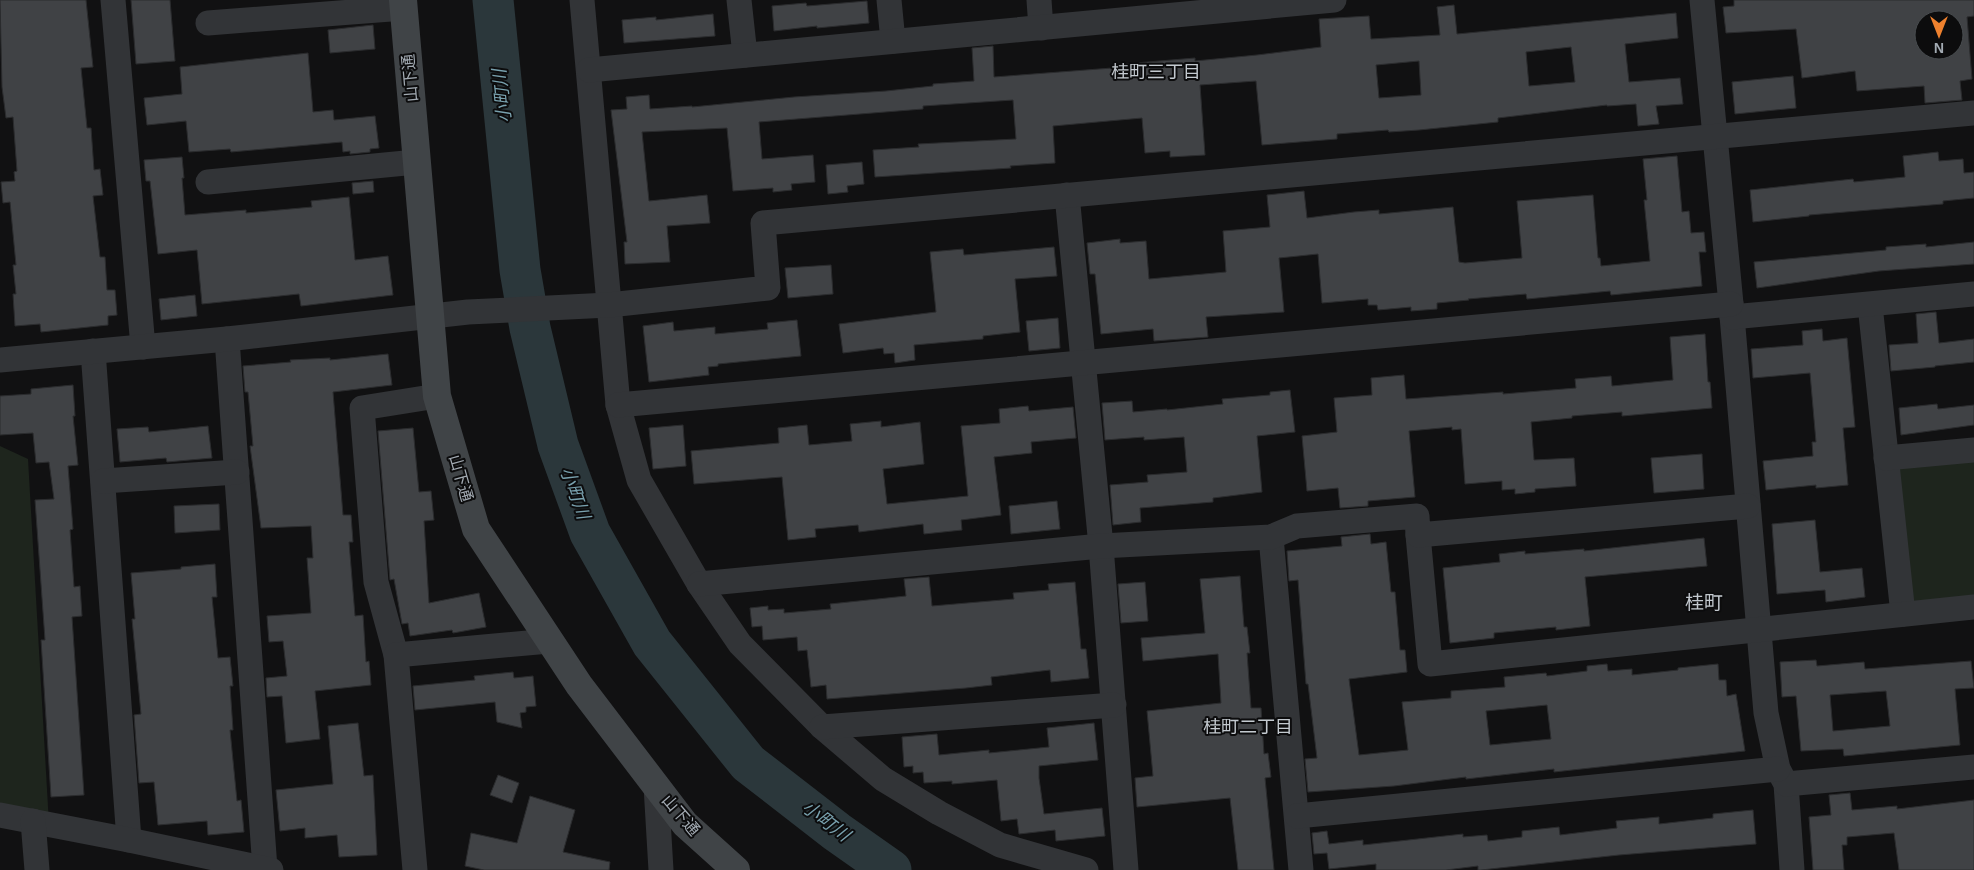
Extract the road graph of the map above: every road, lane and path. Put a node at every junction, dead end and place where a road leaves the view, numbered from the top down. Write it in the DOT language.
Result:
graph roads {
  1 [pos="113,0"];
  2 [pos="582,0"];
  3 [pos="739,0"];
  4 [pos="889,0"];
  5 [pos="1039,0"];
  6 [pos="1702,0"];
  7 [pos="1319,1"];
  8 [pos="404,4"];
  9 [pos="208,23"];
  10 [pos="1041,28"];
  11 [pos="893,42"];
  12 [pos="745,55"];
  13 [pos="590,70"];
  14 [pos="1974,112"];
  15 [pos="1715,135"];
  16 [pos="416,162"];
  17 [pos="208,182"];
  18 [pos="1067,195"];
  19 [pos="1974,294"];
  20 [pos="609,305"];
  21 [pos="1870,305"];
  22 [pos="1732,310"];
  23 [pos="430,317"];
  24 [pos="227,339"];
  25 [pos="143,347"];
  26 [pos="93,351"];
  27 [pos="0,360"];
  28 [pos="1083,364"];
  29 [pos="437,396"];
  30 [pos="618,405"];
  31 [pos="1974,450"];
  32 [pos="1886,458"];
  33 [pos="237,472"];
  34 [pos="103,481"];
  35 [pos="1748,506"];
  36 [pos="1418,535"];
  37 [pos="1271,537"];
  38 [pos="1101,546"];
  39 [pos="699,584"];
  40 [pos="1974,607"];
  41 [pos="1902,614"];
  42 [pos="1758,631"];
  43 [pos="549,641"];
  44 [pos="396,655"];
  45 [pos="1114,705"];
  46 [pos="822,727"];
  47 [pos="1974,767"];
  48 [pos="1782,777"];
  49 [pos="656,786"];
  50 [pos="0,815"];
  51 [pos="1297,816"];
  52 [pos="33,821"];
  53 [pos="129,840"];
  54 [pos="268,869"];
  55 [pos="37,870"];
  56 [pos="415,870"];
  57 [pos="661,870"];
  58 [pos="736,870"];
  59 [pos="1086,870"];
  60 [pos="1126,870"];
  61 [pos="1301,870"];
  62 [pos="1792,870"];
  1 -- 25 [label="street"];
  2 -- 13 [label="street"];
  3 -- 12 [label="street"];
  4 -- 11 [label="street"];
  5 -- 10 [label="street"];
  6 -- 15 [label="street"];
  7 -- 10 [label="street"];
  8 -- 9 [label="street"];
  8 -- 16 [label="street, 山下通"];
  10 -- 11 [label="street"];
  11 -- 12 [label="street"];
  12 -- 13 [label="street"];
  13 -- 20 [label="street"];
  14 -- 15 [label="street"];
  15 -- 18 [label="street"];
  15 -- 22 [label="street"];
  16 -- 17 [label="street"];
  16 -- 23 [label="street, 山下通"];
  18 -- 20 [label="street"];
  18 -- 28 [label="street"];
  19 -- 21 [label="street"];
  20 -- 23 [label="street"];
  20 -- 30 [label="street"];
  21 -- 22 [label="street"];
  21 -- 32 [label="street"];
  22 -- 28 [label="street"];
  22 -- 35 [label="street"];
  23 -- 24 [label="street"];
  23 -- 29 [label="street, 山下通"];
  24 -- 25 [label="street"];
  24 -- 33 [label="street"];
  25 -- 26 [label="street"];
  26 -- 27 [label="street"];
  26 -- 34 [label="street"];
  28 -- 30 [label="street"];
  28 -- 38 [label="street"];
  29 -- 43 [label="street, 山下通"];
  29 -- 44 [label="street"];
  30 -- 39 [label="street"];
  31 -- 32 [label="street"];
  32 -- 41 [label="street"];
  33 -- 34 [label="street"];
  33 -- 54 [label="street"];
  34 -- 53 [label="street"];
  35 -- 36 [label="street"];
  35 -- 42 [label="street"];
  36 -- 37 [label="street"];
  36 -- 42 [label="street"];
  37 -- 38 [label="street"];
  37 -- 51 [label="street"];
  38 -- 39 [label="street"];
  38 -- 45 [label="street"];
  39 -- 46 [label="street"];
  40 -- 41 [label="street"];
  41 -- 42 [label="street"];
  42 -- 48 [label="street"];
  43 -- 44 [label="street"];
  43 -- 49 [label="street, 山下通"];
  44 -- 56 [label="street"];
  45 -- 46 [label="street"];
  45 -- 60 [label="street"];
  46 -- 59 [label="street"];
  47 -- 48 [label="street"];
  48 -- 51 [label="street"];
  48 -- 62 [label="street"];
  49 -- 57 [label="street"];
  49 -- 58 [label="street, 山下通"];
  50 -- 52 [label="street"];
  51 -- 61 [label="street"];
  52 -- 53 [label="street"];
  52 -- 55 [label="street"];
  53 -- 54 [label="street"];
}
